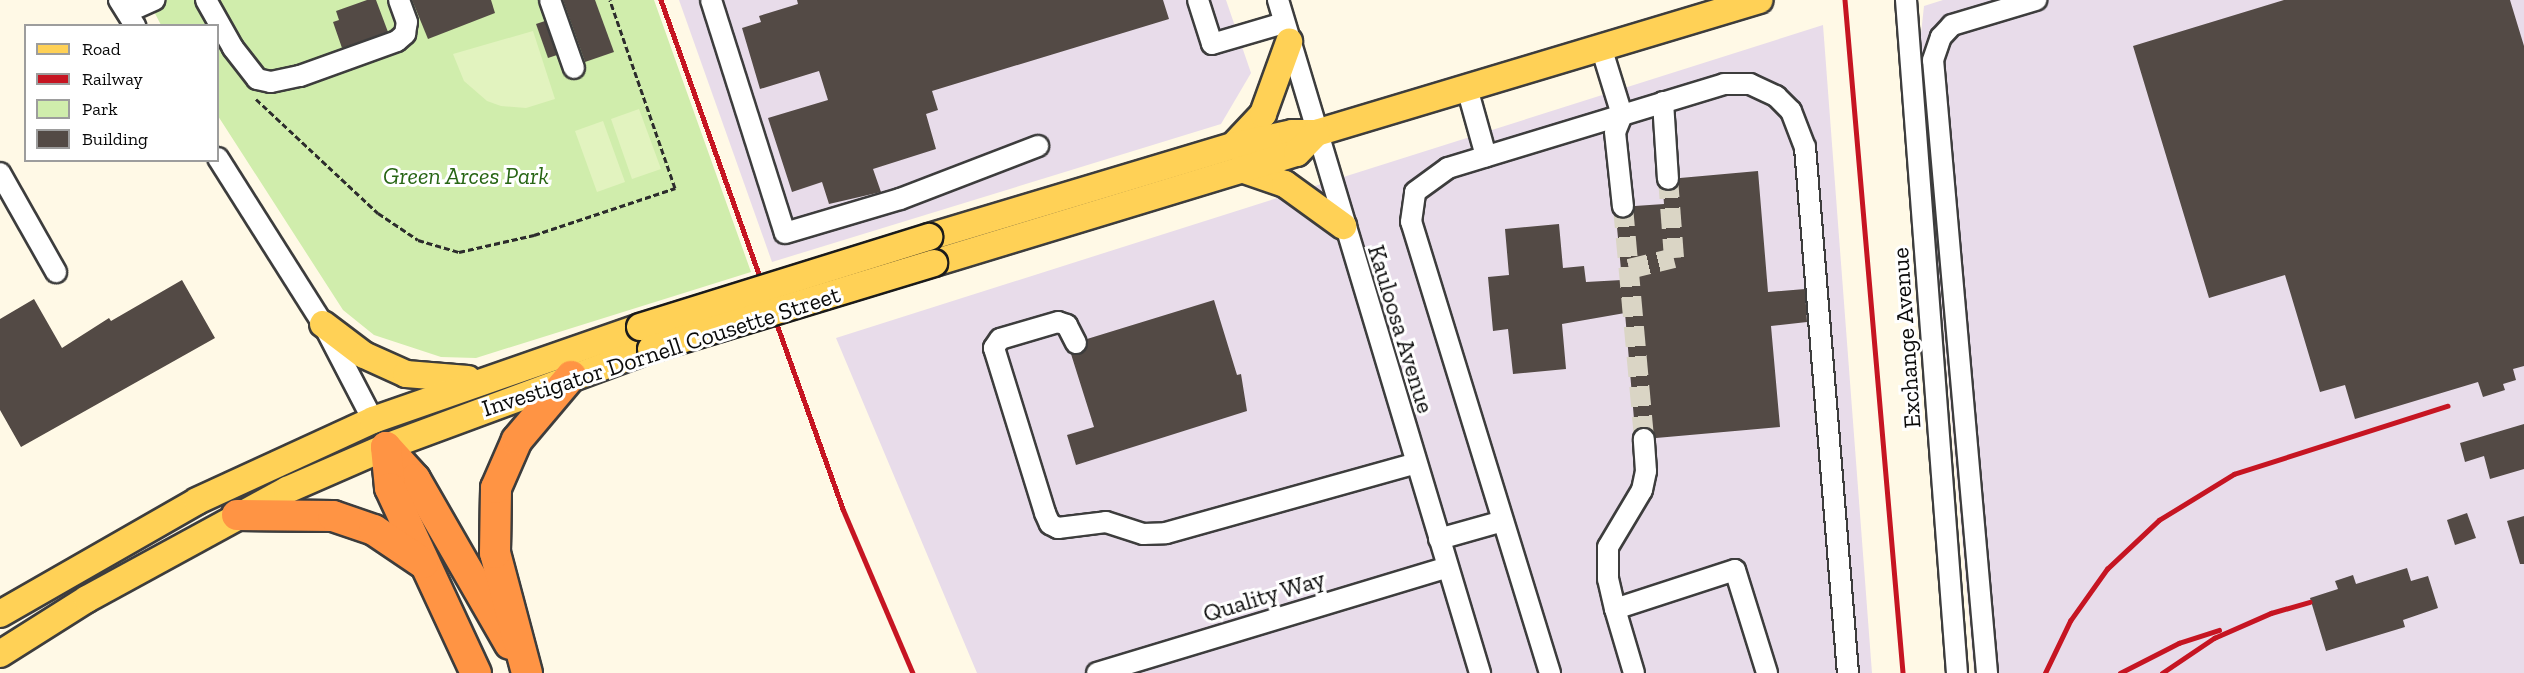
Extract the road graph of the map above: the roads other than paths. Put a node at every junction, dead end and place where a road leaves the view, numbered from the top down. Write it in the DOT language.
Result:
graph roads {
  1 [pos="154,0"];
  2 [pos="206,0"];
  3 [pos="399,0"];
  4 [pos="550,0"];
  5 [pos="711,0"];
  6 [pos="1198,0"];
  7 [pos="1278,0"];
  8 [pos="1759,0"];
  9 [pos="1906,0"];
  10 [pos="2036,0"];
  11 [pos="127,13"];
  12 [pos="1287,32"];
  13 [pos="1601,47"];
  14 [pos="574,68"];
  15 [pos="1467,88"];
  16 [pos="1663,102"];
  17 [pos="1622,115"];
  18 [pos="1316,133"];
  19 [pos="1038,146"];
  20 [pos="1233,146"];
  21 [pos="1486,156"];
  22 [pos="219,160"];
  23 [pos="1244,170"];
  24 [pos="0,173"];
  25 [pos="1668,179"];
  26 [pos="1623,207"];
  27 [pos="1343,226"];
  28 [pos="56,272"];
  29 [pos="323,324"];
  30 [pos="646,338"];
  31 [pos="1076,343"];
  32 [pos="571,376"];
  33 [pos="487,379"];
  34 [pos="373,420"];
  35 [pos="1644,439"];
  36 [pos="386,447"];
  37 [pos="1416,463"];
  38 [pos="237,515"];
  39 [pos="1503,521"];
  40 [pos="1438,539"];
  41 [pos="426,565"];
  42 [pos="1447,567"];
  43 [pos="1615,609"];
  44 [pos="0,614"];
  45 [pos="0,654"];
  46 [pos="476,673"];
  47 [pos="527,673"];
  48 [pos="1096,673"];
  49 [pos="1480,673"];
  50 [pos="1550,673"];
  51 [pos="1634,673"];
  52 [pos="1767,673"];
  53 [pos="1848,673"];
  54 [pos="1957,673"];
  55 [pos="1987,673"];
  1 -- 11 [label="street"];
  2 -- 3 [label="street"];
  4 -- 14 [label="street"];
  5 -- 19 [label="street"];
  6 -- 12 [label="street"];
  7 -- 12 [label="street, Kauloosa Avenue"];
  8 -- 13 [label="main road, Investigator Dornell Cousette Street"];
  9 -- 54 [label="street, Exchange Avenue"];
  10 -- 55 [label="street"];
  12 -- 18 [label="street, Kauloosa Avenue"];
  12 -- 20 [label="main road"];
  13 -- 15 [label="main road, Investigator Dornell Cousette Street"];
  13 -- 17 [label="street"];
  15 -- 18 [label="main road, Investigator Dornell Cousette Street"];
  15 -- 21 [label="street"];
  16 -- 17 [label="street"];
  16 -- 25 [label="street"];
  16 -- 53 [label="street"];
  17 -- 21 [label="street"];
  17 -- 26 [label="street"];
  18 -- 20 [label="main road, Investigator Dornell Cousette Street"];
  18 -- 23 [label="main road, Investigator Dornell Cousette Street"];
  18 -- 27 [label="street, Kauloosa Avenue"];
  20 -- 30 [label="main road, Investigator Dornell Cousette Street, bridge"];
  21 -- 39 [label="street"];
  22 -- 29 [label="street"];
  23 -- 27 [label="main road"];
  23 -- 30 [label="main road, Investigator Dornell Cousette Street, bridge"];
  24 -- 28 [label="street"];
  27 -- 37 [label="street, Kauloosa Avenue"];
  29 -- 33 [label="main road"];
  29 -- 34 [label="street"];
  30 -- 32 [label="main road, Investigator Dornell Cousette Street"];
  30 -- 33 [label="main road, Investigator Dornell Cousette Street"];
  31 -- 37 [label="street"];
  32 -- 36 [label="main road, Investigator Dornell Cousette Street"];
  32 -- 47 [label="highway"];
  33 -- 34 [label="main road, Investigator Dornell Cousette Street"];
  34 -- 36 [label="main road"];
  34 -- 44 [label="main road, Investigator Dornell Cousette Street"];
  35 -- 43 [label="street"];
  36 -- 38 [label="main road, Investigator Dornell Cousette Street"];
  36 -- 41 [label="highway"];
  36 -- 47 [label="highway"];
  37 -- 40 [label="street, Kauloosa Avenue"];
  38 -- 41 [label="highway"];
  38 -- 45 [label="main road, Investigator Dornell Cousette Street"];
  39 -- 40 [label="street"];
  39 -- 50 [label="street"];
  40 -- 42 [label="street, Kauloosa Avenue"];
  41 -- 46 [label="highway"];
  42 -- 48 [label="street, Quality Way"];
  42 -- 49 [label="street, Kauloosa Avenue"];
  43 -- 51 [label="street"];
  43 -- 52 [label="street"];
}
